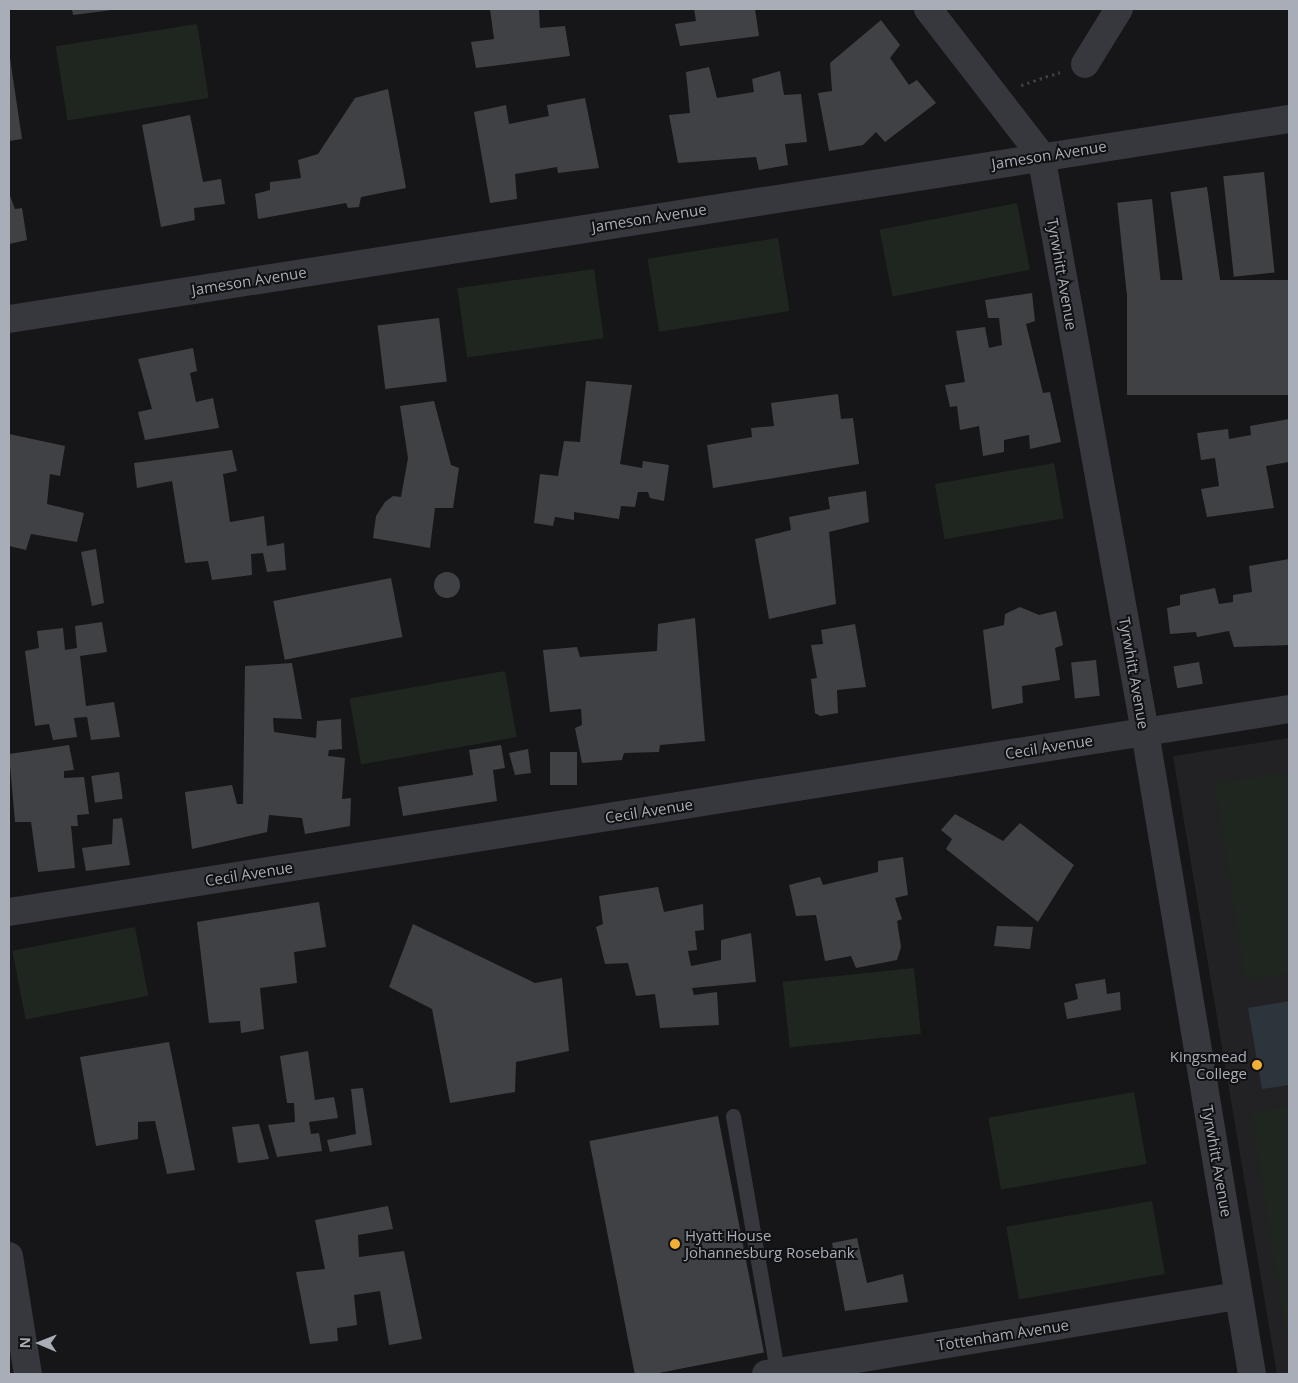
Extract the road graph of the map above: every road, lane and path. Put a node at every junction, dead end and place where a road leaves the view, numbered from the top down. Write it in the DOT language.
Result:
graph roads {
  1 [pos="928,9"];
  2 [pos="1119,9"];
  3 [pos="1085,64"];
  4 [pos="994,93"];
  5 [pos="1289,119"];
  6 [pos="1041,155"];
  7 [pos="9,319"];
  8 [pos="1289,709"];
  9 [pos="1145,732"];
  10 [pos="9,912"];
  11 [pos="733,1116"];
  12 [pos="9,1256"];
  13 [pos="1240,1296"];
  14 [pos="772,1373"];
  15 [pos="28,1374"];
  16 [pos="1252,1374"];
  1 -- 4 [label="street, Tyrwhitt Avenue"];
  2 -- 3 [label="street"];
  3 -- 4 [label="path"];
  4 -- 6 [label="street, Tyrwhitt Avenue"];
  5 -- 6 [label="street, Jameson Avenue"];
  6 -- 7 [label="street, Jameson Avenue"];
  6 -- 9 [label="street, Tyrwhitt Avenue"];
  8 -- 9 [label="street, Cecil Avenue"];
  9 -- 10 [label="street, Cecil Avenue"];
  9 -- 13 [label="street, Tyrwhitt Avenue"];
  11 -- 14 [label="lane"];
  12 -- 15 [label="street"];
  13 -- 14 [label="street, Tottenham Avenue"];
  13 -- 16 [label="street, Tyrwhitt Avenue"];
}
